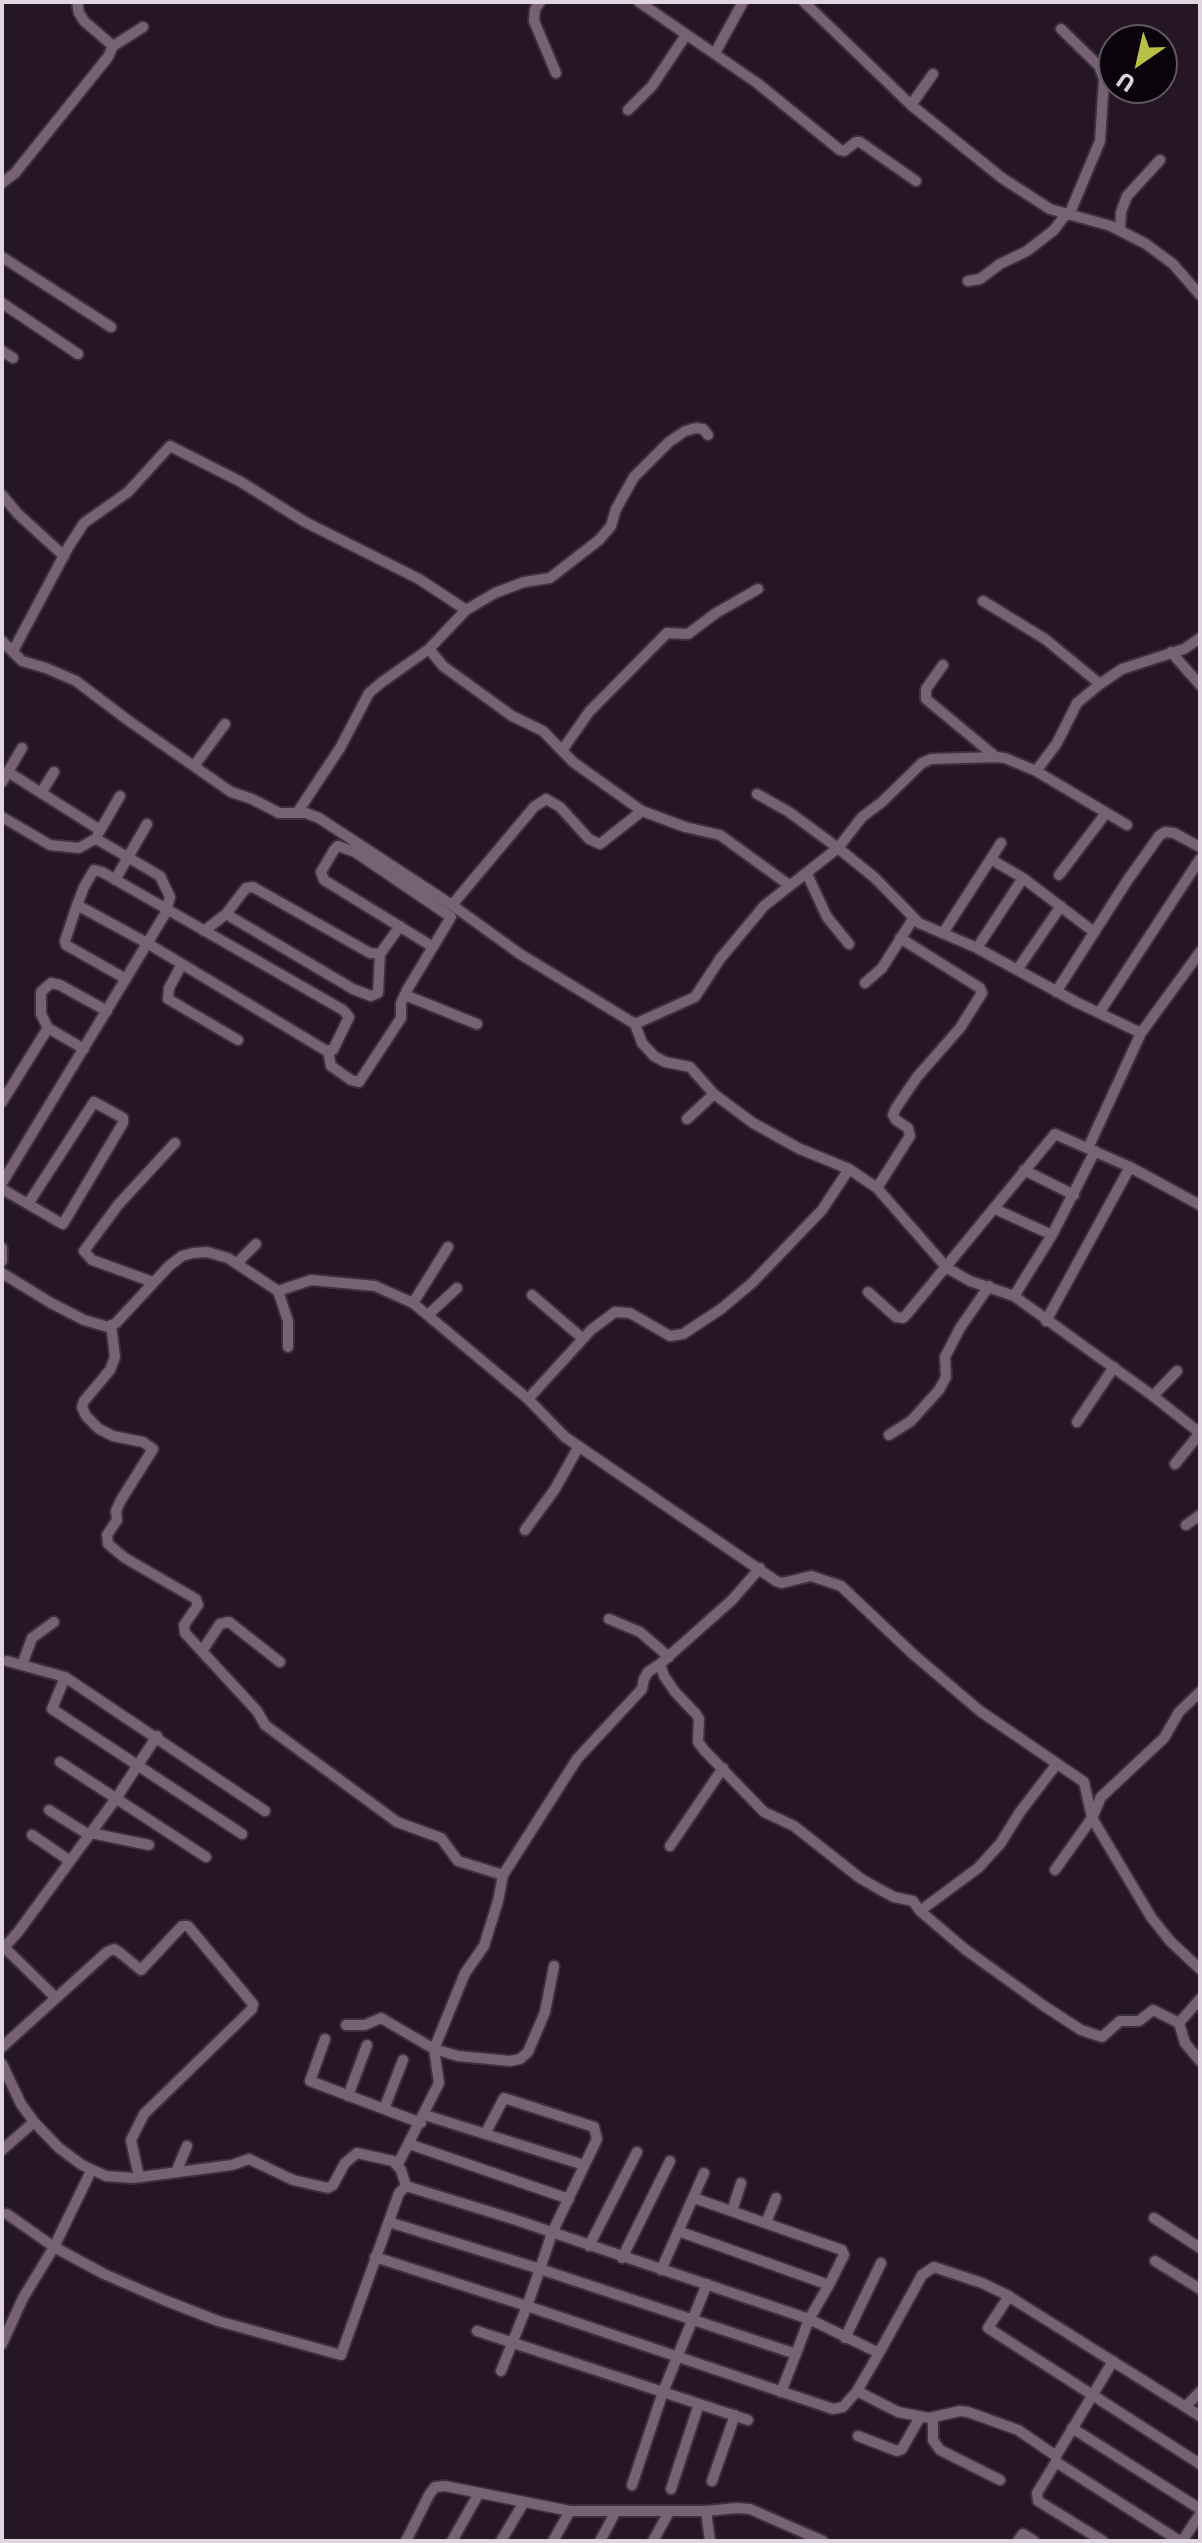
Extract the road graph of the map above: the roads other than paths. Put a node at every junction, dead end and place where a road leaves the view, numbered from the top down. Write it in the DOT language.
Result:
graph roads {
  1 [pos="77,2"];
  2 [pos="540,2"];
  3 [pos="639,2"];
  4 [pos="743,2"];
  5 [pos="810,4"];
  6 [pos="143,27"];
  7 [pos="1061,29"];
  8 [pos="686,35"];
  9 [pos="113,46"];
  10 [pos="715,53"];
  11 [pos="556,73"];
  12 [pos="933,74"];
  13 [pos="911,105"];
  14 [pos="628,110"];
  15 [pos="1160,160"];
  16 [pos="916,181"];
  17 [pos="2,183"];
  18 [pos="1068,215"];
  19 [pos="1120,230"];
  20 [pos="2,257"];
  21 [pos="968,281"];
  22 [pos="1200,295"];
  23 [pos="2,303"];
  24 [pos="111,327"];
  25 [pos="2,351"];
  26 [pos="78,354"];
  27 [pos="13,358"];
  28 [pos="708,435"];
  29 [pos="2,495"];
  30 [pos="64,556"];
  31 [pos="758,589"];
  32 [pos="983,601"];
  33 [pos="466,610"];
  34 [pos="1200,638"];
  35 [pos="2,641"];
  36 [pos="429,649"];
  37 [pos="13,651"];
  38 [pos="1171,652"];
  39 [pos="943,665"];
  40 [pos="1100,684"];
  41 [pos="1200,685"];
  42 [pos="225,724"];
  43 [pos="22,748"];
  44 [pos="563,749"];
  45 [pos="996,757"];
  46 [pos="194,766"];
  47 [pos="1036,771"];
  48 [pos="54,772"];
  49 [pos="5,777"];
  50 [pos="41,793"];
  51 [pos="757,794"];
  52 [pos="120,796"];
  53 [pos="642,811"];
  54 [pos="297,813"];
  55 [pos="1106,813"];
  56 [pos="2,817"];
  57 [pos="147,824"];
  58 [pos="1127,825"];
  59 [pos="98,835"];
  60 [pos="1001,843"];
  61 [pos="1200,847"];
  62 [pos="838,848"];
  63 [pos="127,857"];
  64 [pos="1200,859"];
  65 [pos="992,860"];
  66 [pos="807,874"];
  67 [pos="1059,875"];
  68 [pos="1023,878"];
  69 [pos="115,880"];
  70 [pos="789,885"];
  71 [pos="77,905"];
  72 [pos="452,905"];
  73 [pos="1061,906"];
  74 [pos="167,909"];
  75 [pos="226,914"];
  76 [pos="913,919"];
  77 [pos="400,926"];
  78 [pos="204,931"];
  79 [pos="1094,932"];
  80 [pos="943,933"];
  81 [pos="900,938"];
  82 [pos="147,943"];
  83 [pos="849,944"];
  84 [pos="433,947"];
  85 [pos="977,948"];
  86 [pos="1200,952"];
  87 [pos="380,954"];
  88 [pos="182,964"];
  89 [pos="1017,970"];
  90 [pos="126,979"];
  91 [pos="865,983"];
  92 [pos="1056,992"];
  93 [pos="405,995"];
  94 [pos="107,1011"];
  95 [pos="1099,1013"];
  96 [pos="477,1024"];
  97 [pos="635,1024"];
  98 [pos="48,1028"];
  99 [pos="1141,1033"];
  100 [pos="238,1040"];
  101 [pos="84,1049"];
  102 [pos="328,1051"];
  103 [pos="714,1094"];
  104 [pos="2,1102"];
  105 [pos="687,1119"];
  106 [pos="175,1143"];
  107 [pos="1092,1150"];
  108 [pos="1130,1167"];
  109 [pos="849,1169"];
  110 [pos="1024,1170"];
  111 [pos="4,1178"];
  112 [pos="877,1188"];
  113 [pos="1074,1195"];
  114 [pos="28,1204"];
  115 [pos="1200,1205"];
  116 [pos="995,1209"];
  117 [pos="1052,1235"];
  118 [pos="256,1244"];
  119 [pos="448,1247"];
  120 [pos="2,1248"];
  121 [pos="2,1261"];
  122 [pos="237,1263"];
  123 [pos="947,1268"];
  124 [pos="2,1273"];
  125 [pos="153,1282"];
  126 [pos="989,1286"];
  127 [pos="457,1288"];
  128 [pos="278,1291"];
  129 [pos="868,1292"];
  130 [pos="532,1295"];
  131 [pos="1014,1296"];
  132 [pos="413,1303"];
  133 [pos="428,1315"];
  134 [pos="1046,1321"];
  135 [pos="111,1325"];
  136 [pos="582,1338"];
  137 [pos="288,1347"];
  138 [pos="1114,1367"];
  139 [pos="1177,1371"];
  140 [pos="1153,1396"];
  141 [pos="528,1399"];
  142 [pos="1077,1422"];
  143 [pos="1200,1433"];
  144 [pos="889,1435"];
  145 [pos="579,1446"];
  146 [pos="1175,1464"];
  147 [pos="1200,1515"];
  148 [pos="1186,1525"];
  149 [pos="525,1530"];
  150 [pos="760,1568"];
  151 [pos="609,1619"];
  152 [pos="54,1622"];
  153 [pos="202,1651"];
  154 [pos="665,1660"];
  155 [pos="7,1661"];
  156 [pos="280,1662"];
  157 [pos="22,1665"];
  158 [pos="65,1677"];
  159 [pos="1200,1692"];
  160 [pos="157,1736"];
  161 [pos="60,1762"];
  162 [pos="1056,1765"];
  163 [pos="138,1766"];
  164 [pos="723,1768"];
  165 [pos="115,1800"];
  166 [pos="49,1810"];
  167 [pos="265,1811"];
  168 [pos="1092,1818"];
  169 [pos="90,1834"];
  170 [pos="242,1834"];
  171 [pos="32,1835"];
  172 [pos="149,1845"];
  173 [pos="670,1846"];
  174 [pos="206,1857"];
  175 [pos="70,1861"];
  176 [pos="1055,1870"];
  177 [pos="503,1875"];
  178 [pos="920,1911"];
  179 [pos="3,1948"];
  180 [pos="554,1966"];
  181 [pos="1200,1969"];
  182 [pos="55,1997"];
  183 [pos="1200,1999"];
  184 [pos="1179,2023"];
  185 [pos="346,2025"];
  186 [pos="325,2039"];
  187 [pos="367,2045"];
  188 [pos="2,2047"];
  189 [pos="434,2049"];
  190 [pos="403,2060"];
  191 [pos="1200,2061"];
  192 [pos="2,2064"];
  193 [pos="7,2085"];
  194 [pos="348,2096"];
  195 [pos="384,2109"];
  196 [pos="423,2119"];
  197 [pos="34,2122"];
  198 [pos="485,2134"];
  199 [pos="409,2144"];
  200 [pos="187,2146"];
  201 [pos="2,2150"];
  202 [pos="637,2152"];
  203 [pos="670,2161"];
  204 [pos="398,2164"];
  205 [pos="584,2165"];
  206 [pos="91,2171"];
  207 [pos="176,2172"];
  208 [pos="704,2173"];
  209 [pos="139,2177"];
  210 [pos="741,2183"];
  211 [pos="406,2186"];
  212 [pos="694,2198"];
  213 [pos="776,2198"];
  214 [pos="569,2199"];
  215 [pos="732,2211"];
  216 [pos="7,2214"];
  217 [pos="1154,2218"];
  218 [pos="389,2222"];
  219 [pos="766,2223"];
  220 [pos="678,2231"];
  221 [pos="552,2233"];
  222 [pos="589,2246"];
  223 [pos="54,2247"];
  224 [pos="1200,2248"];
  225 [pos="375,2257"];
  226 [pos="622,2258"];
  227 [pos="1155,2261"];
  228 [pos="881,2263"];
  229 [pos="540,2269"];
  230 [pos="661,2270"];
  231 [pos="707,2284"];
  232 [pos="829,2285"];
  233 [pos="1200,2289"];
  234 [pos="1009,2296"];
  235 [pos="527,2306"];
  236 [pos="693,2319"];
  237 [pos="809,2319"];
  238 [pos="477,2331"];
  239 [pos="845,2338"];
  240 [pos="513,2341"];
  241 [pos="2,2344"];
  242 [pos="879,2353"];
  243 [pos="796,2354"];
  244 [pos="678,2356"];
  245 [pos="1113,2361"];
  246 [pos="501,2371"];
  247 [pos="857,2391"];
  248 [pos="663,2392"];
  249 [pos="781,2392"];
  250 [pos="1200,2392"];
  251 [pos="1092,2395"];
  252 [pos="699,2404"];
  253 [pos="1185,2407"];
  254 [pos="735,2415"];
  255 [pos="1200,2416"];
  256 [pos="920,2417"];
  257 [pos="933,2417"];
  258 [pos="748,2420"];
  259 [pos="1072,2428"];
  260 [pos="858,2436"];
  261 [pos="1056,2459"];
  262 [pos="1200,2464"];
  263 [pos="1000,2480"];
  264 [pos="712,2481"];
  265 [pos="632,2485"];
  266 [pos="671,2489"];
  267 [pos="479,2493"];
  268 [pos="524,2502"];
  269 [pos="570,2511"];
  270 [pos="616,2511"];
  271 [pos="706,2511"];
  272 [pos="1200,2511"];
  273 [pos="669,2512"];
  274 [pos="1183,2540"];
  275 [pos="406,2541"];
  276 [pos="452,2541"];
  277 [pos="501,2541"];
  278 [pos="553,2541"];
  279 [pos="600,2541"];
  280 [pos="653,2541"];
  281 [pos="710,2541"];
  282 [pos="823,2541"];
  283 [pos="1018,2541"];
  284 [pos="1034,2541"];
  285 [pos="1103,2541"];
  1 -- 9 [label="street"];
  2 -- 11 [label="street"];
  3 -- 8 [label="street"];
  4 -- 10 [label="street"];
  5 -- 13 [label="street"];
  6 -- 9 [label="street"];
  7 -- 18 [label="street"];
  8 -- 10 [label="street"];
  8 -- 14 [label="street"];
  9 -- 17 [label="street"];
  10 -- 16 [label="street"];
  12 -- 13 [label="street"];
  13 -- 18 [label="street"];
  15 -- 19 [label="street"];
  18 -- 19 [label="street"];
  18 -- 21 [label="street"];
  19 -- 22 [label="street"];
  20 -- 24 [label="street"];
  23 -- 26 [label="street"];
  25 -- 27 [label="street"];
  28 -- 33 [label="street"];
  29 -- 30 [label="street"];
  30 -- 33 [label="street"];
  30 -- 37 [label="street"];
  31 -- 44 [label="street"];
  32 -- 40 [label="street"];
  33 -- 36 [label="street"];
  34 -- 38 [label="street"];
  35 -- 37 [label="street"];
  36 -- 44 [label="street"];
  36 -- 54 [label="street"];
  37 -- 46 [label="street"];
  38 -- 40 [label="street"];
  38 -- 41 [label="street"];
  39 -- 45 [label="street"];
  40 -- 47 [label="street"];
  42 -- 46 [label="street"];
  43 -- 49 [label="street"];
  44 -- 53 [label="street"];
  45 -- 47 [label="street"];
  45 -- 62 [label="street"];
  46 -- 54 [label="street"];
  47 -- 55 [label="street"];
  48 -- 50 [label="street"];
  49 -- 50 [label="street"];
  50 -- 59 [label="street"];
  51 -- 62 [label="street"];
  52 -- 59 [label="street"];
  53 -- 70 [label="street"];
  53 -- 72 [label="street"];
  54 -- 72 [label="street"];
  55 -- 58 [label="street"];
  55 -- 67 [label="street"];
  56 -- 59 [label="street"];
  57 -- 63 [label="street"];
  59 -- 63 [label="street"];
  60 -- 65 [label="street"];
  61 -- 79 [label="street"];
  62 -- 66 [label="street"];
  62 -- 76 [label="street"];
  63 -- 69 [label="street"];
  63 -- 74 [label="street"];
  64 -- 95 [label="street"];
  65 -- 68 [label="street"];
  65 -- 80 [label="street"];
  66 -- 70 [label="street"];
  66 -- 83 [label="street"];
  68 -- 73 [label="street"];
  68 -- 85 [label="street"];
  69 -- 71 [label="street"];
  69 -- 74 [label="street"];
  70 -- 97 [label="street"];
  71 -- 82 [label="street"];
  71 -- 90 [label="street"];
  72 -- 97 [label="street"];
  73 -- 79 [label="street"];
  73 -- 89 [label="street"];
  74 -- 78 [label="street"];
  74 -- 82 [label="street"];
  75 -- 78 [label="street"];
  75 -- 87 [label="street"];
  75 -- 87 [label="street"];
  76 -- 80 [label="street"];
  76 -- 81 [label="street"];
  77 -- 84 [label="street"];
  77 -- 84 [label="street"];
  77 -- 87 [label="street"];
  78 -- 102 [label="street"];
  79 -- 92 [label="street"];
  80 -- 85 [label="street"];
  81 -- 91 [label="street"];
  81 -- 112 [label="street"];
  82 -- 88 [label="street"];
  82 -- 90 [label="street"];
  84 -- 93 [label="street"];
  85 -- 89 [label="street"];
  86 -- 99 [label="street"];
  88 -- 100 [label="street"];
  88 -- 102 [label="street"];
  89 -- 92 [label="street"];
  90 -- 94 [label="street"];
  92 -- 95 [label="street"];
  93 -- 96 [label="street"];
  93 -- 102 [label="street"];
  94 -- 98 [label="street"];
  94 -- 101 [label="street"];
  95 -- 99 [label="street"];
  97 -- 103 [label="street"];
  98 -- 101 [label="street"];
  98 -- 104 [label="street"];
  99 -- 107 [label="street"];
  101 -- 111 [label="street"];
  103 -- 105 [label="street"];
  103 -- 109 [label="street"];
  106 -- 125 [label="street"];
  107 -- 108 [label="street"];
  107 -- 110 [label="street"];
  107 -- 113 [label="street"];
  108 -- 115 [label="street"];
  108 -- 134 [label="street"];
  109 -- 112 [label="street"];
  109 -- 136 [label="street"];
  110 -- 113 [label="street"];
  110 -- 116 [label="street"];
  111 -- 114 [label="street"];
  112 -- 123 [label="street"];
  113 -- 117 [label="street"];
  114 -- 114 [label="street"];
  116 -- 117 [label="street"];
  116 -- 123 [label="street"];
  117 -- 131 [label="street"];
  118 -- 122 [label="street"];
  119 -- 132 [label="street"];
  120 -- 121 [label="street"];
  122 -- 125 [label="street"];
  122 -- 128 [label="street"];
  123 -- 126 [label="street"];
  123 -- 129 [label="street"];
  124 -- 135 [label="street"];
  125 -- 135 [label="street"];
  126 -- 131 [label="street"];
  126 -- 144 [label="street"];
  127 -- 133 [label="street"];
  128 -- 132 [label="street"];
  128 -- 137 [label="street"];
  130 -- 136 [label="street"];
  131 -- 134 [label="street"];
  132 -- 133 [label="street"];
  133 -- 141 [label="street"];
  134 -- 138 [label="street"];
  135 -- 153 [label="street"];
  136 -- 141 [label="street"];
  138 -- 140 [label="street"];
  138 -- 142 [label="street"];
  139 -- 140 [label="street"];
  140 -- 143 [label="street"];
  141 -- 145 [label="street"];
  143 -- 146 [label="street"];
  145 -- 149 [label="street"];
  145 -- 150 [label="street"];
  147 -- 148 [label="street"];
  150 -- 154 [label="street"];
  150 -- 162 [label="street"];
  151 -- 154 [label="street"];
  152 -- 157 [label="street"];
  153 -- 156 [label="street"];
  153 -- 177 [label="street"];
  154 -- 164 [label="street"];
  154 -- 177 [label="street"];
  155 -- 157 [label="street"];
  157 -- 158 [label="street"];
  158 -- 160 [label="street"];
  158 -- 163 [label="street"];
  159 -- 168 [label="street"];
  160 -- 163 [label="street"];
  160 -- 167 [label="street"];
  161 -- 165 [label="street"];
  162 -- 168 [label="street"];
  162 -- 178 [label="street"];
  163 -- 165 [label="street"];
  163 -- 170 [label="street"];
  164 -- 173 [label="street"];
  164 -- 178 [label="street"];
  165 -- 169 [label="street"];
  165 -- 174 [label="street"];
  166 -- 169 [label="street"];
  168 -- 176 [label="street"];
  168 -- 181 [label="street"];
  169 -- 172 [label="street"];
  169 -- 175 [label="street"];
  171 -- 175 [label="street"];
  175 -- 179 [label="street"];
  177 -- 189 [label="street"];
  178 -- 184 [label="street"];
  179 -- 182 [label="street"];
  180 -- 189 [label="street"];
  182 -- 188 [label="street"];
  182 -- 209 [label="street"];
  183 -- 184 [label="street"];
  184 -- 191 [label="street"];
  185 -- 189 [label="street"];
  186 -- 194 [label="street"];
  187 -- 194 [label="street"];
  189 -- 196 [label="street"];
  190 -- 195 [label="street"];
  192 -- 193 [label="street"];
  193 -- 197 [label="street"];
  194 -- 195 [label="street"];
  195 -- 196 [label="street"];
  196 -- 198 [label="street"];
  196 -- 199 [label="street"];
  197 -- 201 [label="street"];
  197 -- 206 [label="street"];
  198 -- 205 [label="street"];
  198 -- 205 [label="street"];
  199 -- 204 [label="street"];
  199 -- 214 [label="street"];
  200 -- 207 [label="street"];
  202 -- 222 [label="street"];
  203 -- 226 [label="street"];
  204 -- 207 [label="street"];
  204 -- 211 [label="street"];
  205 -- 214 [label="street"];
  206 -- 209 [label="street"];
  206 -- 223 [label="street"];
  207 -- 209 [label="street"];
  208 -- 212 [label="street"];
  210 -- 215 [label="street"];
  211 -- 218 [label="street"];
  211 -- 221 [label="street"];
  212 -- 215 [label="street"];
  212 -- 220 [label="street"];
  213 -- 219 [label="street"];
  214 -- 221 [label="street"];
  215 -- 219 [label="street"];
  216 -- 223 [label="street"];
  217 -- 224 [label="street"];
  218 -- 225 [label="street"];
  218 -- 229 [label="street"];
  219 -- 232 [label="street"];
  220 -- 230 [label="street"];
  220 -- 232 [label="street"];
  221 -- 222 [label="street"];
  221 -- 229 [label="street"];
  222 -- 226 [label="street"];
  223 -- 225 [label="street"];
  223 -- 241 [label="street"];
  225 -- 235 [label="street"];
  226 -- 230 [label="street"];
  227 -- 233 [label="street"];
  228 -- 239 [label="street"];
  229 -- 235 [label="street"];
  229 -- 236 [label="street"];
  230 -- 231 [label="street"];
  231 -- 236 [label="street"];
  231 -- 237 [label="street"];
  232 -- 237 [label="street"];
  234 -- 242 [label="street"];
  234 -- 245 [label="street"];
  234 -- 251 [label="street"];
  235 -- 240 [label="street"];
  235 -- 244 [label="street"];
  236 -- 243 [label="street"];
  236 -- 244 [label="street"];
  237 -- 239 [label="street"];
  237 -- 243 [label="street"];
  238 -- 240 [label="street"];
  239 -- 242 [label="street"];
  240 -- 246 [label="street"];
  240 -- 248 [label="street"];
  242 -- 247 [label="street"];
  243 -- 249 [label="street"];
  244 -- 248 [label="street"];
  244 -- 249 [label="street"];
  245 -- 251 [label="street"];
  245 -- 253 [label="street"];
  247 -- 249 [label="street"];
  247 -- 256 [label="street"];
  248 -- 252 [label="street"];
  248 -- 265 [label="street"];
  250 -- 253 [label="street"];
  251 -- 259 [label="street"];
  251 -- 262 [label="street"];
  252 -- 254 [label="street"];
  252 -- 266 [label="street"];
  253 -- 255 [label="street"];
  254 -- 258 [label="street"];
  254 -- 264 [label="street"];
  256 -- 257 [label="street"];
  256 -- 260 [label="street"];
  257 -- 261 [label="street"];
  257 -- 263 [label="street"];
  259 -- 261 [label="street"];
  259 -- 272 [label="street"];
  261 -- 274 [label="street"];
  261 -- 285 [label="street"];
  267 -- 268 [label="street"];
  267 -- 275 [label="street"];
  267 -- 276 [label="street"];
  268 -- 269 [label="street"];
  268 -- 277 [label="street"];
  269 -- 270 [label="street"];
  269 -- 278 [label="street"];
  270 -- 273 [label="street"];
  270 -- 279 [label="street"];
  271 -- 273 [label="street"];
  271 -- 281 [label="street"];
  271 -- 282 [label="street"];
  272 -- 274 [label="street"];
  273 -- 280 [label="street"];
  283 -- 284 [label="street"];
}
